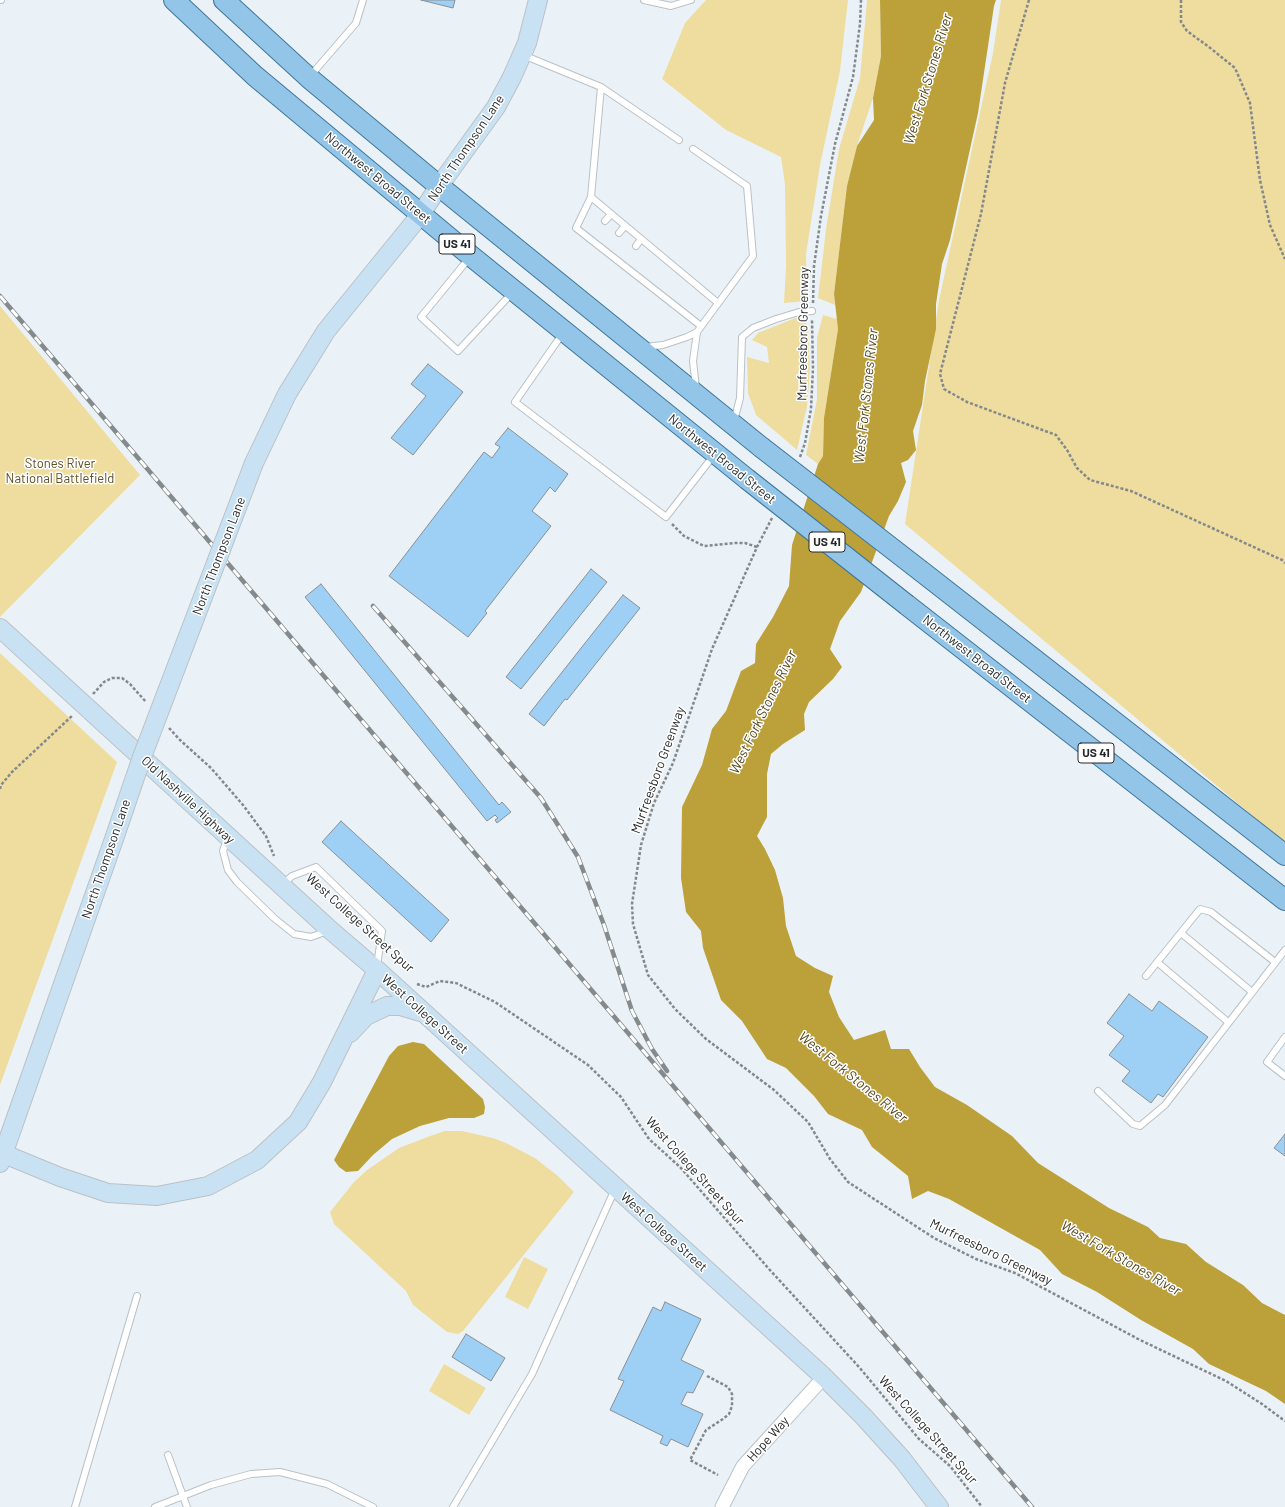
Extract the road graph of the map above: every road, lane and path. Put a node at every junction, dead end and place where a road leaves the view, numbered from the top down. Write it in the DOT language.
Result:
graph roads {
  1 [pos="174,0"];
  2 [pos="224,0"];
  3 [pos="363,0"];
  4 [pos="538,0"];
  5 [pos="644,0"];
  6 [pos="691,0"];
  7 [pos="861,0"];
  8 [pos="1029,0"];
  9 [pos="1181,0"];
  10 [pos="522,54"];
  11 [pos="309,78"];
  12 [pos="601,87"];
  13 [pos="678,140"];
  14 [pos="693,149"];
  15 [pos="439,186"];
  16 [pos="591,197"];
  17 [pos="421,214"];
  18 [pos="611,214"];
  19 [pos="605,221"];
  20 [pos="625,226"];
  21 [pos="620,233"];
  22 [pos="641,239"];
  23 [pos="636,246"];
  24 [pos="653,249"];
  25 [pos="648,255"];
  26 [pos="471,256"];
  27 [pos="1285,259"];
  28 [pos="666,260"];
  29 [pos="662,265"];
  30 [pos="681,272"];
  31 [pos="677,278"];
  32 [pos="514,291"];
  33 [pos="718,303"];
  34 [pos="812,311"];
  35 [pos="701,326"];
  36 [pos="564,332"];
  37 [pos="697,332"];
  38 [pos="638,347"];
  39 [pos="696,395"];
  40 [pos="733,424"];
  41 [pos="715,454"];
  42 [pos="798,462"];
  43 [pos="774,514"];
  44 [pos="666,517"];
  45 [pos="757,547"];
  46 [pos="1285,563"];
  47 [pos="0,628"];
  48 [pos="84,704"];
  49 [pos="149,705"];
  50 [pos="164,722"];
  51 [pos="0,789"];
  52 [pos="227,836"];
  53 [pos="1285,854"];
  54 [pos="287,881"];
  55 [pos="1285,900"];
  56 [pos="328,928"];
  57 [pos="1181,933"];
  58 [pos="1285,950"];
  59 [pos="1157,962"];
  60 [pos="1275,962"];
  61 [pos="377,970"];
  62 [pos="1146,976"];
  63 [pos="412,983"];
  64 [pos="1252,992"];
  65 [pos="424,1013"];
  66 [pos="1228,1022"];
  67 [pos="1285,1038"];
  68 [pos="341,1042"];
  69 [pos="1285,1076"];
  70 [pos="1098,1091"];
  71 [pos="2,1158"];
  72 [pos="615,1187"];
  73 [pos="137,1296"];
  74 [pos="707,1376"];
  75 [pos="824,1377"];
  76 [pos="1285,1421"];
  77 [pos="168,1455"];
  78 [pos="718,1474"];
  79 [pos="184,1495"];
  80 [pos="75,1507"];
  81 [pos="155,1507"];
  82 [pos="187,1507"];
  83 [pos="372,1507"];
  84 [pos="453,1507"];
  85 [pos="722,1507"];
  86 [pos="939,1507"];
  87 [pos="982,1507"];
  1 -- 17 [label="main road, Northwest Broad Street / US 41"];
  2 -- 11 [label="main road, US 41"];
  3 -- 11 [label="lane"];
  4 -- 10 [label="main road, North Thompson Lane"];
  5 -- 6 [label="lane"];
  7 -- 34 [label="path, Murfreesboro Greenway"];
  8 -- 46 [label="path"];
  9 -- 27 [label="path"];
  10 -- 12 [label="lane"];
  10 -- 15 [label="main road, North Thompson Lane"];
  11 -- 15 [label="main road, US 41"];
  12 -- 13 [label="lane"];
  12 -- 16 [label="lane"];
  14 -- 33 [label="lane"];
  15 -- 17 [label="main road, North Thompson Lane"];
  15 -- 38 [label="main road, US 41"];
  16 -- 18 [label="lane"];
  16 -- 35 [label="lane"];
  17 -- 26 [label="main road, Northwest Broad Street / US 41"];
  17 -- 71 [label="main road, North Thompson Lane, bridge"];
  18 -- 19 [label="lane"];
  18 -- 20 [label="lane"];
  20 -- 21 [label="lane"];
  20 -- 22 [label="lane"];
  22 -- 23 [label="lane"];
  22 -- 24 [label="lane"];
  24 -- 25 [label="lane"];
  24 -- 28 [label="lane"];
  26 -- 32 [label="main road, Northwest Broad Street / US 41"];
  26 -- 32 [label="lane"];
  28 -- 29 [label="lane"];
  28 -- 30 [label="lane"];
  30 -- 31 [label="lane"];
  30 -- 33 [label="lane"];
  32 -- 36 [label="main road, Northwest Broad Street / US 41"];
  33 -- 35 [label="lane"];
  34 -- 40 [label="lane"];
  34 -- 42 [label="path, Murfreesboro Greenway"];
  35 -- 37 [label="lane"];
  36 -- 41 [label="main road, Northwest Broad Street / US 41"];
  36 -- 44 [label="lane"];
  37 -- 38 [label="lane"];
  37 -- 39 [label="lane"];
  38 -- 39 [label="main road, US 41"];
  39 -- 40 [label="main road, US 41"];
  40 -- 53 [label="main road, US 41, bridge"];
  41 -- 44 [label="lane"];
  41 -- 55 [label="main road, Northwest Broad Street / US 41, bridge"];
  43 -- 45 [label="path, Murfreesboro Greenway"];
  44 -- 45 [label="path"];
  45 -- 76 [label="path, Murfreesboro Greenway"];
  47 -- 48 [label="main road, Old Nashville Highway"];
  48 -- 49 [label="path"];
  48 -- 51 [label="path"];
  48 -- 52 [label="main road, Old Nashville Highway"];
  50 -- 54 [label="path, West College Street Spur"];
  52 -- 54 [label="main road, Old Nashville Highway"];
  52 -- 56 [label="lane"];
  54 -- 56 [label="main road, Old Nashville Highway"];
  54 -- 61 [label="lane"];
  56 -- 61 [label="main road, Old Nashville Highway"];
  57 -- 59 [label="lane"];
  57 -- 60 [label="lane"];
  57 -- 64 [label="lane"];
  58 -- 60 [label="lane"];
  59 -- 62 [label="lane"];
  59 -- 66 [label="lane"];
  60 -- 64 [label="lane"];
  61 -- 65 [label="main road, West College Street"];
  61 -- 68 [label="main road"];
  63 -- 87 [label="path, West College Street Spur"];
  64 -- 66 [label="lane"];
  65 -- 68 [label="main road"];
  65 -- 72 [label="main road, West College Street"];
  66 -- 70 [label="lane"];
  67 -- 69 [label="lane"];
  68 -- 71 [label="main road"];
  72 -- 75 [label="main road, West College Street"];
  72 -- 84 [label="lane"];
  73 -- 80 [label="lane"];
  74 -- 78 [label="path"];
  75 -- 85 [label="street, Hope Way"];
  75 -- 86 [label="main road, West College Street"];
  77 -- 79 [label="lane"];
  79 -- 81 [label="lane"];
  79 -- 82 [label="lane"];
  79 -- 83 [label="lane"];
}
